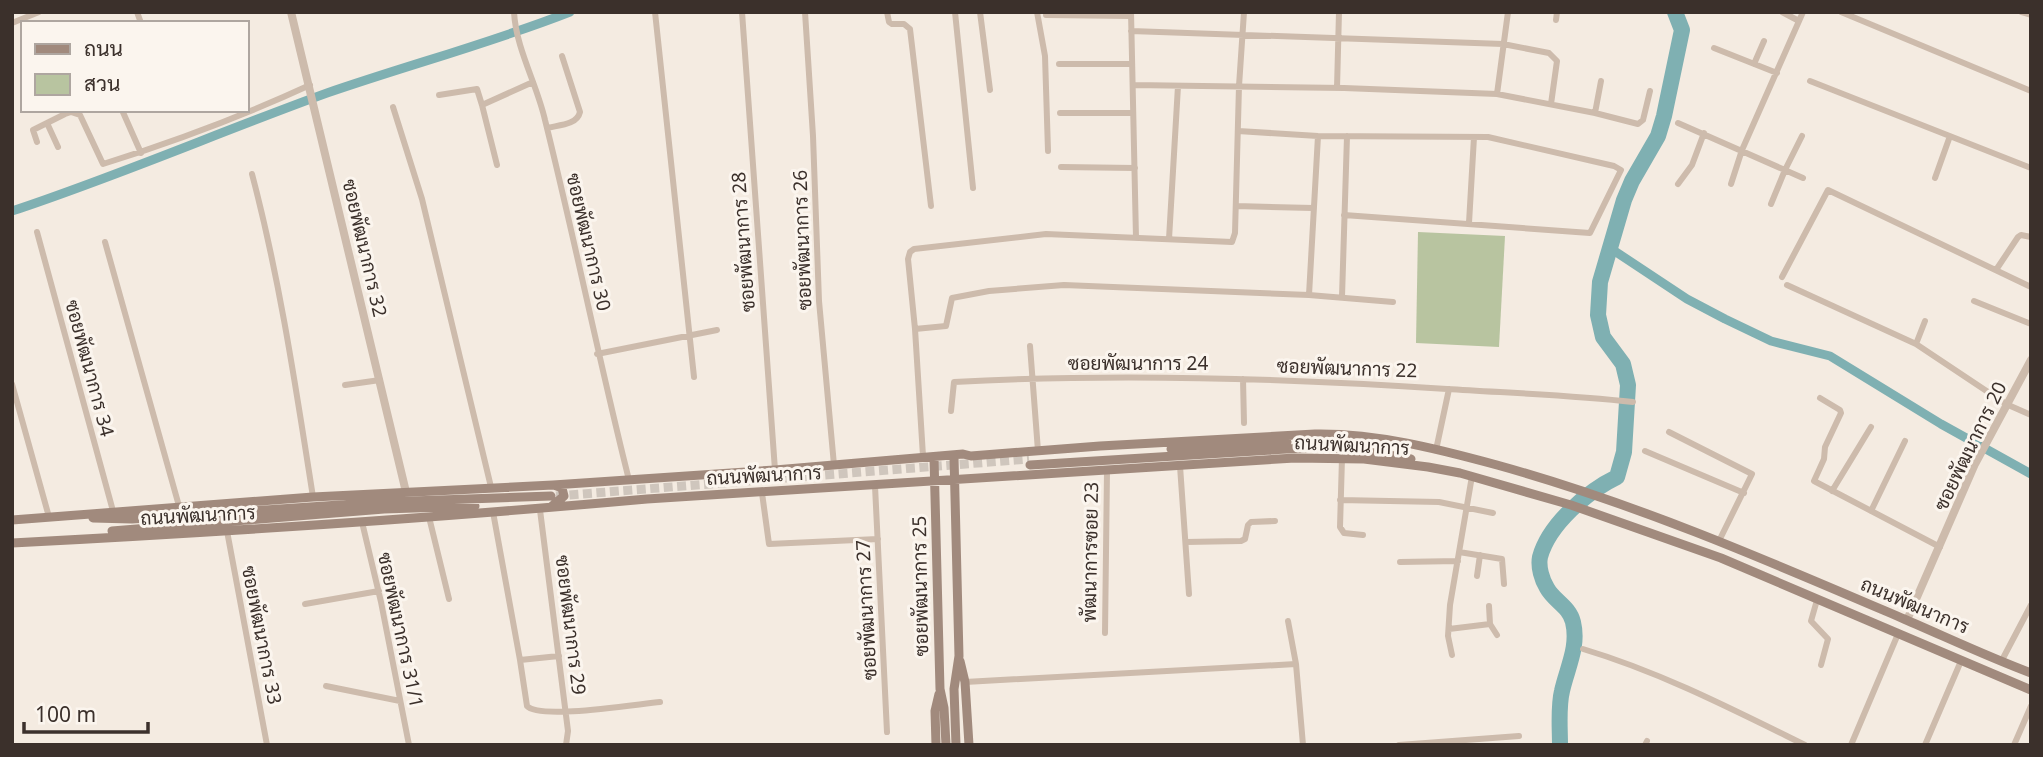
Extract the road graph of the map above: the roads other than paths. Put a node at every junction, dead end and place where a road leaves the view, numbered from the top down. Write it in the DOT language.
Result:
graph roads {
  1 [pos="39,12"];
  2 [pos="292,12"];
  3 [pos="514,12"];
  4 [pos="655,12"];
  5 [pos="742,12"];
  6 [pos="805,12"];
  7 [pos="887,12"];
  8 [pos="955,12"];
  9 [pos="980,12"];
  10 [pos="1037,12"];
  11 [pos="1244,12"];
  12 [pos="1339,12"];
  13 [pos="1508,12"];
  14 [pos="1782,12"];
  15 [pos="1802,12"];
  16 [pos="1841,12"];
  17 [pos="2021,12"];
  18 [pos="1131,14"];
  19 [pos="1046,15"];
  20 [pos="2031,15"];
  21 [pos="1799,21"];
  22 [pos="12,23"];
  23 [pos="1131,31"];
  24 [pos="1242,37"];
  25 [pos="1338,38"];
  26 [pos="1764,41"];
  27 [pos="1503,44"];
  28 [pos="1714,48"];
  29 [pos="562,55"];
  30 [pos="1059,64"];
  31 [pos="1132,64"];
  32 [pos="1754,64"];
  33 [pos="1777,73"];
  34 [pos="1601,81"];
  35 [pos="1810,81"];
  36 [pos="533,82"];
  37 [pos="1133,85"];
  38 [pos="1178,86"];
  39 [pos="1239,86"];
  40 [pos="311,88"];
  41 [pos="1337,88"];
  42 [pos="990,90"];
  43 [pos="1650,91"];
  44 [pos="2031,91"];
  45 [pos="1496,93"];
  46 [pos="439,95"];
  47 [pos="1551,104"];
  48 [pos="482,105"];
  49 [pos="393,107"];
  50 [pos="248,110"];
  51 [pos="64,112"];
  52 [pos="123,112"];
  53 [pos="242,112"];
  54 [pos="1060,113"];
  55 [pos="1133,113"];
  56 [pos="1595,113"];
  57 [pos="47,123"];
  58 [pos="1678,123"];
  59 [pos="547,128"];
  60 [pos="1238,131"];
  61 [pos="1704,133"];
  62 [pos="1318,136"];
  63 [pos="1348,136"];
  64 [pos="1802,136"];
  65 [pos="1950,136"];
  66 [pos="1474,137"];
  67 [pos="37,142"];
  68 [pos="58,147"];
  69 [pos="1742,150"];
  70 [pos="1048,151"];
  71 [pos="141,153"];
  72 [pos="497,165"];
  73 [pos="1061,167"];
  74 [pos="1135,168"];
  75 [pos="2031,168"];
  76 [pos="1785,170"];
  77 [pos="252,174"];
  78 [pos="1803,178"];
  79 [pos="1935,178"];
  80 [pos="1678,184"];
  81 [pos="1731,184"];
  82 [pos="973,188"];
  83 [pos="1771,204"];
  84 [pos="931,206"];
  85 [pos="1236,206"];
  86 [pos="1313,208"];
  87 [pos="1344,215"];
  88 [pos="1469,223"];
  89 [pos="37,232"];
  90 [pos="2031,237"];
  91 [pos="1136,238"];
  92 [pos="1169,239"];
  93 [pos="105,242"];
  94 [pos="1996,270"];
  95 [pos="1782,277"];
  96 [pos="1787,285"];
  97 [pos="2031,287"];
  98 [pos="1309,295"];
  99 [pos="1342,297"];
  100 [pos="1974,301"];
  101 [pos="1394,302"];
  102 [pos="1925,321"];
  103 [pos="2031,324"];
  104 [pos="915,329"];
  105 [pos="717,330"];
  106 [pos="689,334"];
  107 [pos="1916,344"];
  108 [pos="1030,346"];
  109 [pos="597,354"];
  110 [pos="2031,360"];
  111 [pos="694,377"];
  112 [pos="1034,378"];
  113 [pos="1243,379"];
  114 [pos="380,380"];
  115 [pos="12,384"];
  116 [pos="345,386"];
  117 [pos="1449,389"];
  118 [pos="1820,398"];
  119 [pos="1632,402"];
  120 [pos="2006,404"];
  121 [pos="951,411"];
  122 [pos="2031,415"];
  123 [pos="1244,423"];
  124 [pos="1871,427"];
  125 [pos="1669,432"];
  126 [pos="1905,440"];
  127 [pos="1432,449"];
  128 [pos="1645,451"];
  129 [pos="923,456"];
  130 [pos="971,456"];
  131 [pos="954,457"];
  132 [pos="1032,457"];
  133 [pos="934,458"];
  134 [pos="1342,458"];
  135 [pos="903,461"];
  136 [pos="834,465"];
  137 [pos="1180,466"];
  138 [pos="775,470"];
  139 [pos="1107,471"];
  140 [pos="1460,473"];
  141 [pos="1032,475"];
  142 [pos="1472,476"];
  143 [pos="629,480"];
  144 [pos="955,481"];
  145 [pos="935,482"];
  146 [pos="553,485"];
  147 [pos="874,486"];
  148 [pos="491,487"];
  149 [pos="1832,491"];
  150 [pos="406,492"];
  151 [pos="762,492"];
  152 [pos="1744,493"];
  153 [pos="313,497"];
  154 [pos="1340,500"];
  155 [pos="548,504"];
  156 [pos="178,506"];
  157 [pos="1467,506"];
  158 [pos="113,511"];
  159 [pos="1871,511"];
  160 [pos="492,512"];
  161 [pos="1493,513"];
  162 [pos="53,517"];
  163 [pos="429,517"];
  164 [pos="12,520"];
  165 [pos="1275,521"];
  166 [pos="362,522"];
  167 [pos="227,531"];
  168 [pos="1363,535"];
  169 [pos="69,540"];
  170 [pos="878,540"];
  171 [pos="1719,541"];
  172 [pos="1186,542"];
  173 [pos="12,543"];
  174 [pos="1940,547"];
  175 [pos="1459,552"];
  176 [pos="1480,555"];
  177 [pos="957,556"];
  178 [pos="937,557"];
  179 [pos="1458,561"];
  180 [pos="1400,562"];
  181 [pos="1477,576"];
  182 [pos="1504,584"];
  183 [pos="379,591"];
  184 [pos="1189,594"];
  185 [pos="449,599"];
  186 [pos="1818,600"];
  187 [pos="305,604"];
  188 [pos="2031,605"];
  189 [pos="1489,606"];
  190 [pos="1907,620"];
  191 [pos="1288,621"];
  192 [pos="1490,624"];
  193 [pos="1449,629"];
  194 [pos="1105,633"];
  195 [pos="1898,634"];
  196 [pos="1497,635"];
  197 [pos="1583,649"];
  198 [pos="1452,655"];
  199 [pos="559,656"];
  200 [pos="959,656"];
  201 [pos="520,660"];
  202 [pos="1961,661"];
  203 [pos="2001,662"];
  204 [pos="1296,664"];
  205 [pos="1821,665"];
  206 [pos="2031,673"];
  207 [pos="965,682"];
  208 [pos="327,686"];
  209 [pos="940,690"];
  210 [pos="2031,690"];
  211 [pos="400,701"];
  212 [pos="660,702"];
  213 [pos="2031,706"];
  214 [pos="566,712"];
  215 [pos="887,732"];
  216 [pos="1519,736"];
  217 [pos="267,745"];
  218 [pos="409,745"];
  219 [pos="566,745"];
  220 [pos="936,745"];
  221 [pos="946,745"];
  222 [pos="956,745"];
  223 [pos="969,745"];
  224 [pos="1303,745"];
  225 [pos="1399,745"];
  226 [pos="1805,745"];
  227 [pos="1851,745"];
  228 [pos="1925,745"];
  229 [pos="2014,745"];
  1 -- 22 [label="street"];
  2 -- 40 [label="street, ซอยพัฒนาการ 32"];
  3 -- 36 [label="street, ซอยพัฒนาการ 30"];
  4 -- 106 [label="street"];
  5 -- 138 [label="street, ซอยพัฒนาการ 28"];
  6 -- 136 [label="street, ซอยพัฒนาการ 26"];
  7 -- 84 [label="street"];
  8 -- 82 [label="street"];
  9 -- 42 [label="street"];
  10 -- 70 [label="street"];
  11 -- 24 [label="street"];
  12 -- 25 [label="street"];
  13 -- 27 [label="street"];
  14 -- 21 [label="street"];
  15 -- 21 [label="street"];
  16 -- 44 [label="street"];
  17 -- 20 [label="street"];
  18 -- 19 [label="street"];
  18 -- 23 [label="street"];
  21 -- 33 [label="street"];
  23 -- 24 [label="street"];
  23 -- 31 [label="street"];
  24 -- 25 [label="street"];
  24 -- 39 [label="street"];
  25 -- 27 [label="street"];
  25 -- 41 [label="street"];
  26 -- 32 [label="street"];
  27 -- 45 [label="street"];
  27 -- 47 [label="street"];
  28 -- 32 [label="street"];
  29 -- 59 [label="street"];
  30 -- 31 [label="street"];
  31 -- 37 [label="street"];
  32 -- 33 [label="street"];
  33 -- 69 [label="street"];
  34 -- 56 [label="street"];
  35 -- 65 [label="street"];
  36 -- 48 [label="street"];
  36 -- 59 [label="street, ซอยพัฒนาการ 30"];
  37 -- 38 [label="street"];
  37 -- 55 [label="street"];
  38 -- 39 [label="street"];
  38 -- 92 [label="street"];
  39 -- 41 [label="street"];
  39 -- 60 [label="street"];
  40 -- 50 [label="street"];
  40 -- 114 [label="street, ซอยพัฒนาการ 32"];
  41 -- 45 [label="street"];
  43 -- 56 [label="street"];
  45 -- 47 [label="street"];
  46 -- 48 [label="street"];
  47 -- 56 [label="street"];
  48 -- 72 [label="street"];
  49 -- 148 [label="street"];
  51 -- 57 [label="street"];
  51 -- 71 [label="street"];
  52 -- 71 [label="street"];
  53 -- 71 [label="street"];
  54 -- 55 [label="street"];
  55 -- 74 [label="street"];
  57 -- 67 [label="street"];
  57 -- 68 [label="street"];
  58 -- 61 [label="street"];
  59 -- 109 [label="street, ซอยพัฒนาการ 30"];
  60 -- 62 [label="street"];
  60 -- 85 [label="street"];
  61 -- 69 [label="street"];
  61 -- 80 [label="street"];
  62 -- 63 [label="street"];
  62 -- 86 [label="street"];
  63 -- 66 [label="street"];
  63 -- 87 [label="street"];
  64 -- 76 [label="street"];
  65 -- 75 [label="street"];
  65 -- 79 [label="street"];
  66 -- 88 [label="street"];
  66 -- 88 [label="street"];
  69 -- 76 [label="street"];
  69 -- 81 [label="street"];
  73 -- 74 [label="street"];
  74 -- 91 [label="street"];
  76 -- 78 [label="street"];
  76 -- 83 [label="street"];
  77 -- 153 [label="street"];
  85 -- 86 [label="street"];
  85 -- 92 [label="street"];
  86 -- 98 [label="street"];
  87 -- 88 [label="street"];
  87 -- 99 [label="street"];
  89 -- 158 [label="street, ซอยพัฒนาการ 34"];
  90 -- 94 [label="street"];
  91 -- 92 [label="street"];
  91 -- 104 [label="street"];
  93 -- 156 [label="street"];
  94 -- 95 [label="street"];
  94 -- 97 [label="street"];
  96 -- 107 [label="street"];
  98 -- 99 [label="street"];
  98 -- 104 [label="street"];
  99 -- 101 [label="street"];
  100 -- 103 [label="street"];
  102 -- 107 [label="street"];
  104 -- 129 [label="street"];
  105 -- 106 [label="street"];
  106 -- 109 [label="street"];
  106 -- 111 [label="street"];
  107 -- 120 [label="street"];
  108 -- 112 [label="street"];
  109 -- 143 [label="street, ซอยพัฒนาการ 30"];
  110 -- 120 [label="street, ซอยพัฒนาการ 20"];
  112 -- 113 [label="street, ซอยพัฒนาการ 24"];
  112 -- 121 [label="street, ซอยพัฒนาการ 24"];
  112 -- 132 [label="street"];
  113 -- 117 [label="street, ซอยพัฒนาการ 22"];
  113 -- 123 [label="street"];
  114 -- 116 [label="street"];
  114 -- 150 [label="street, ซอยพัฒนาการ 32"];
  115 -- 162 [label="street"];
  117 -- 119 [label="street, ซอยพัฒนาการ 22"];
  117 -- 127 [label="street"];
  118 -- 149 [label="street"];
  120 -- 122 [label="street"];
  120 -- 174 [label="street, ซอยพัฒนาการ 20"];
  124 -- 149 [label="street"];
  125 -- 152 [label="street"];
  126 -- 159 [label="street"];
  127 -- 132 [label="main road, ถนนพัฒนาการ"];
  127 -- 171 [label="main road, ถนนพัฒนาการ"];
  128 -- 152 [label="street"];
  129 -- 130 [label="main road, ถนนพัฒนาการ"];
  129 -- 135 [label="main road, ถนนพัฒนาการ"];
  130 -- 131 [label="main road"];
  130 -- 132 [label="main road, ถนนพัฒนาการ"];
  131 -- 133 [label="main road"];
  131 -- 144 [label="main road, ซอยพัฒนาการ 25"];
  132 -- 140 [label="main road, ถนนพัฒนาการ"];
  132 -- 141 [label="main road"];
  133 -- 135 [label="main road"];
  133 -- 145 [label="main road, ซอยพัฒนาการ 25"];
  134 -- 137 [label="main road, ถนนพัฒนาการ"];
  134 -- 140 [label="main road, ถนนพัฒนาการ"];
  134 -- 154 [label="street"];
  135 -- 136 [label="main road, ถนนพัฒนาการ"];
  136 -- 138 [label="main road, ถนนพัฒนาการ"];
  137 -- 139 [label="main road, ถนนพัฒนาการ"];
  137 -- 172 [label="street"];
  138 -- 143 [label="main road, ถนนพัฒนาการ"];
  139 -- 141 [label="main road, ถนนพัฒนาการ"];
  139 -- 194 [label="street, พัฒนาการซอย 23"];
  140 -- 142 [label="main road, ถนนพัฒนาการ"];
  141 -- 144 [label="main road, ถนนพัฒนาการ"];
  142 -- 157 [label="street"];
  142 -- 186 [label="main road, ถนนพัฒนาการ"];
  143 -- 146 [label="main road, ถนนพัฒนาการ"];
  144 -- 145 [label="main road, ถนนพัฒนาการ"];
  144 -- 177 [label="main road, ซอยพัฒนาการ 25"];
  145 -- 147 [label="main road, ถนนพัฒนาการ"];
  145 -- 178 [label="main road, ซอยพัฒนาการ 25"];
  146 -- 148 [label="main road, ถนนพัฒนาการ"];
  146 -- 155 [label="main road"];
  147 -- 151 [label="main road, ถนนพัฒนาการ"];
  147 -- 170 [label="street, ซอยพัฒนาการ 27"];
  148 -- 150 [label="main road, ถนนพัฒนาการ"];
  149 -- 159 [label="street"];
  150 -- 153 [label="main road, ถนนพัฒนาการ"];
  151 -- 155 [label="main road, ถนนพัฒนาการ"];
  151 -- 170 [label="street"];
  152 -- 171 [label="street"];
  153 -- 156 [label="main road, ถนนพัฒนาการ"];
  154 -- 157 [label="street"];
  154 -- 168 [label="street"];
  155 -- 160 [label="main road, ถนนพัฒนาการ"];
  155 -- 162 [label="main road, ถนนพัฒนาการ"];
  155 -- 169 [label="main road, ถนนพัฒนาการ"];
  155 -- 199 [label="street, ซอยพัฒนาการ 29"];
  156 -- 158 [label="main road, ถนนพัฒนาการ"];
  157 -- 161 [label="street"];
  157 -- 175 [label="street"];
  158 -- 162 [label="main road, ถนนพัฒนาการ"];
  159 -- 174 [label="street"];
  160 -- 163 [label="main road, ถนนพัฒนาการ"];
  160 -- 201 [label="street"];
  162 -- 164 [label="main road, ถนนพัฒนาการ"];
  163 -- 166 [label="main road, ถนนพัฒนาการ"];
  163 -- 185 [label="street"];
  165 -- 172 [label="street"];
  166 -- 167 [label="main road, ถนนพัฒนาการ"];
  166 -- 183 [label="street, ซอยพัฒนาการ 31/1"];
  167 -- 169 [label="main road, ถนนพัฒนาการ"];
  167 -- 217 [label="street, ซอยพัฒนาการ 33"];
  169 -- 173 [label="main road, ถนนพัฒนาการ"];
  170 -- 215 [label="street, ซอยพัฒนาการ 27"];
  171 -- 190 [label="main road, ถนนพัฒนาการ"];
  172 -- 184 [label="street"];
  174 -- 190 [label="street, ซอยพัฒนาการ 20"];
  175 -- 176 [label="street"];
  175 -- 179 [label="street"];
  176 -- 181 [label="street"];
  176 -- 182 [label="street"];
  177 -- 178 [label="main road"];
  177 -- 200 [label="main road, ซอยพัฒนาการ 25"];
  178 -- 209 [label="main road, ซอยพัฒนาการ 25"];
  179 -- 180 [label="street"];
  179 -- 193 [label="street"];
  183 -- 187 [label="street"];
  183 -- 211 [label="street, ซอยพัฒนาการ 31/1"];
  186 -- 195 [label="main road, ถนนพัฒนาการ"];
  186 -- 205 [label="street"];
  188 -- 203 [label="street"];
  189 -- 192 [label="street"];
  190 -- 203 [label="main road, ถนนพัฒนาการ"];
  191 -- 204 [label="street"];
  192 -- 193 [label="street"];
  192 -- 196 [label="street"];
  193 -- 198 [label="street"];
  195 -- 202 [label="main road, ถนนพัฒนาการ"];
  195 -- 227 [label="street"];
  197 -- 226 [label="street"];
  199 -- 201 [label="street"];
  199 -- 214 [label="street, ซอยพัฒนาการ 29"];
  200 -- 207 [label="main road, ซอยพัฒนาการ 25"];
  200 -- 222 [label="main road, ซอยพัฒนาการ 25"];
  201 -- 214 [label="street"];
  202 -- 210 [label="main road, ถนนพัฒนาการ"];
  202 -- 228 [label="street"];
  203 -- 206 [label="main road, ถนนพัฒนาการ"];
  204 -- 207 [label="street"];
  204 -- 224 [label="street"];
  207 -- 223 [label="main road, ซอยพัฒนาการ 25"];
  208 -- 211 [label="street"];
  209 -- 220 [label="main road, ซอยพัฒนาการ 25"];
  209 -- 221 [label="main road, ซอยพัฒนาการ 25"];
  211 -- 218 [label="street, ซอยพัฒนาการ 31/1"];
  212 -- 214 [label="street"];
  213 -- 229 [label="street"];
  214 -- 219 [label="street, ซอยพัฒนาการ 29"];
  216 -- 225 [label="street"];
}
